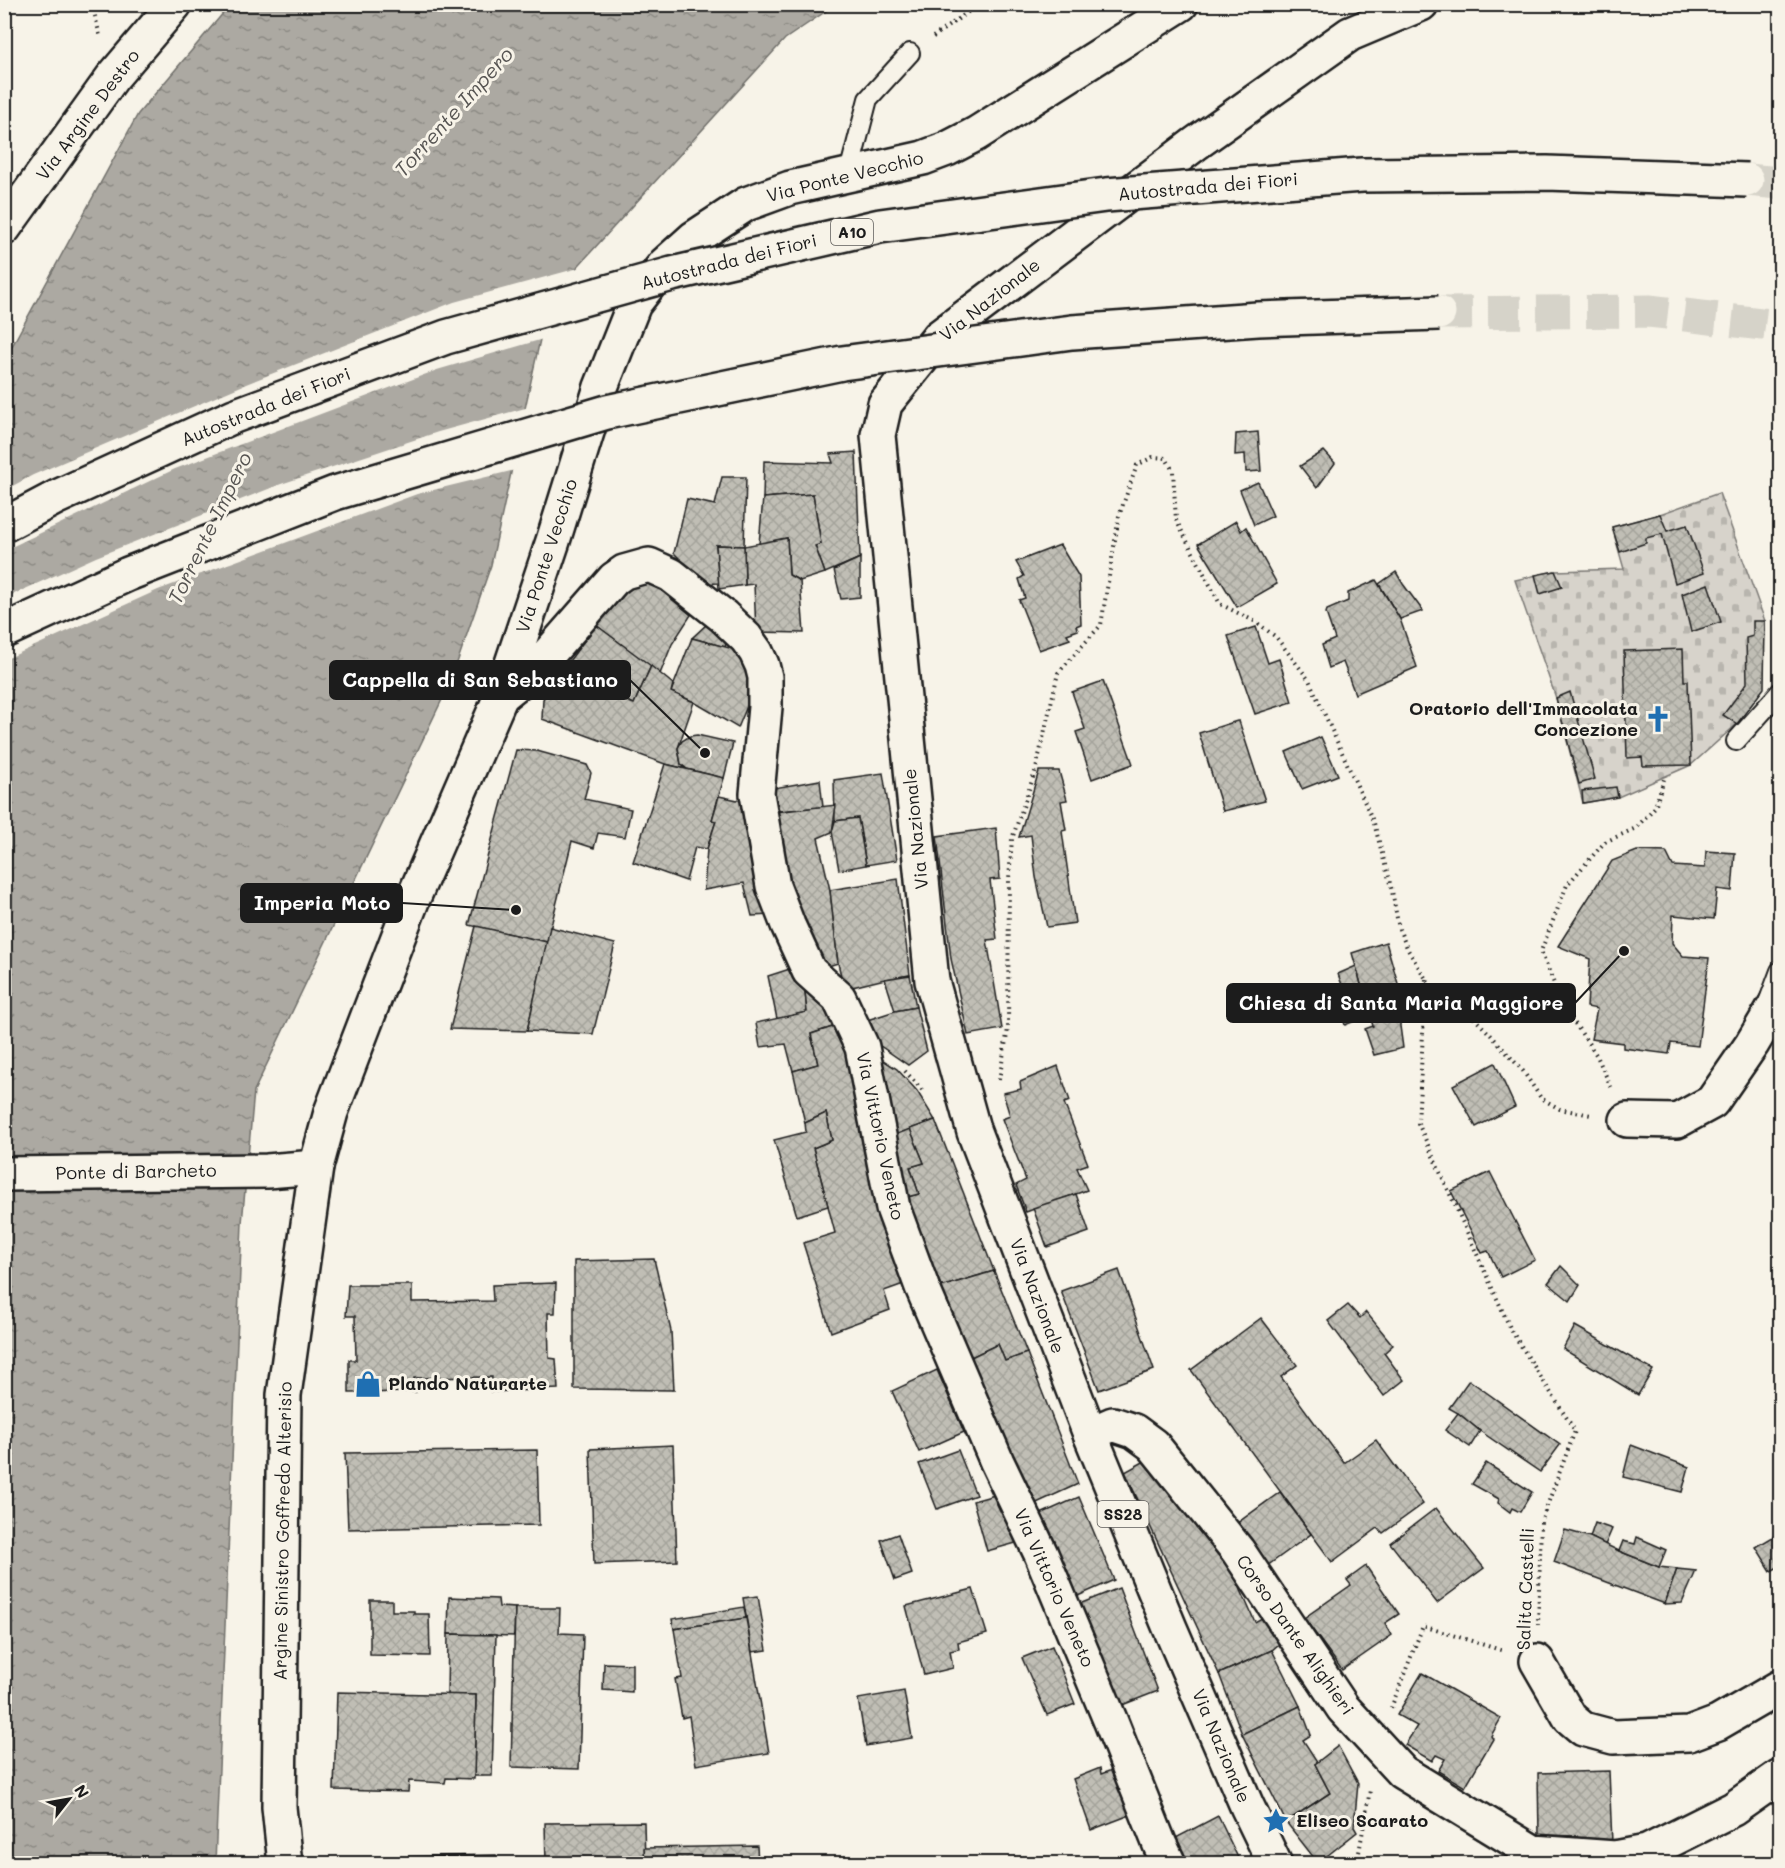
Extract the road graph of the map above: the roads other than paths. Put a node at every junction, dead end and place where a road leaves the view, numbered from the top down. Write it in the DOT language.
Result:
graph roads {
  1 [pos="175,4"];
  2 [pos="1181,4"];
  3 [pos="1421,4"];
  4 [pos="910,53"];
  5 [pos="848,176"];
  6 [pos="1747,180"];
  7 [pos="4,228"];
  8 [pos="1439,313"];
  9 [pos="4,525"];
  10 [pos="4,631"];
  11 [pos="1780,692"];
  12 [pos="501,696"];
  13 [pos="1736,741"];
  14 [pos="1780,971"];
  15 [pos="1780,997"];
  16 [pos="1752,1044"];
  17 [pos="1627,1120"];
  18 [pos="316,1167"];
  19 [pos="4,1174"];
  20 [pos="1090,1434"];
  21 [pos="1537,1661"];
  22 [pos="1780,1688"];
  23 [pos="1780,1776"];
  24 [pos="285,1863"];
  25 [pos="1169,1863"];
  26 [pos="1275,1863"];
  1 -- 7 [label="main road, Via Argine Destro"];
  2 -- 5 [label="main road, Via Ponte Vecchio"];
  3 -- 20 [label="main road, Via Nazionale / SS28"];
  4 -- 5 [label="lane"];
  5 -- 12 [label="main road, Via Ponte Vecchio"];
  6 -- 9 [label="main road, Autostrada dei Fiori / A10, bridge"];
  8 -- 10 [label="main road, bridge"];
  11 -- 13 [label="lane"];
  12 -- 18 [label="main road, Argine Sinistro Goffredo Alterisio"];
  12 -- 25 [label="main road, Via Vittorio Veneto"];
  14 -- 16 [label="lane"];
  15 -- 16 [label="main road"];
  16 -- 17 [label="main road"];
  18 -- 19 [label="main road, Ponte di Barcheto"];
  18 -- 24 [label="main road, Argine Sinistro Goffredo Alterisio"];
  20 -- 23 [label="main road, Corso Dante Alighieri"];
  20 -- 26 [label="main road, Via Nazionale / SS28"];
  21 -- 22 [label="main road"];
}
